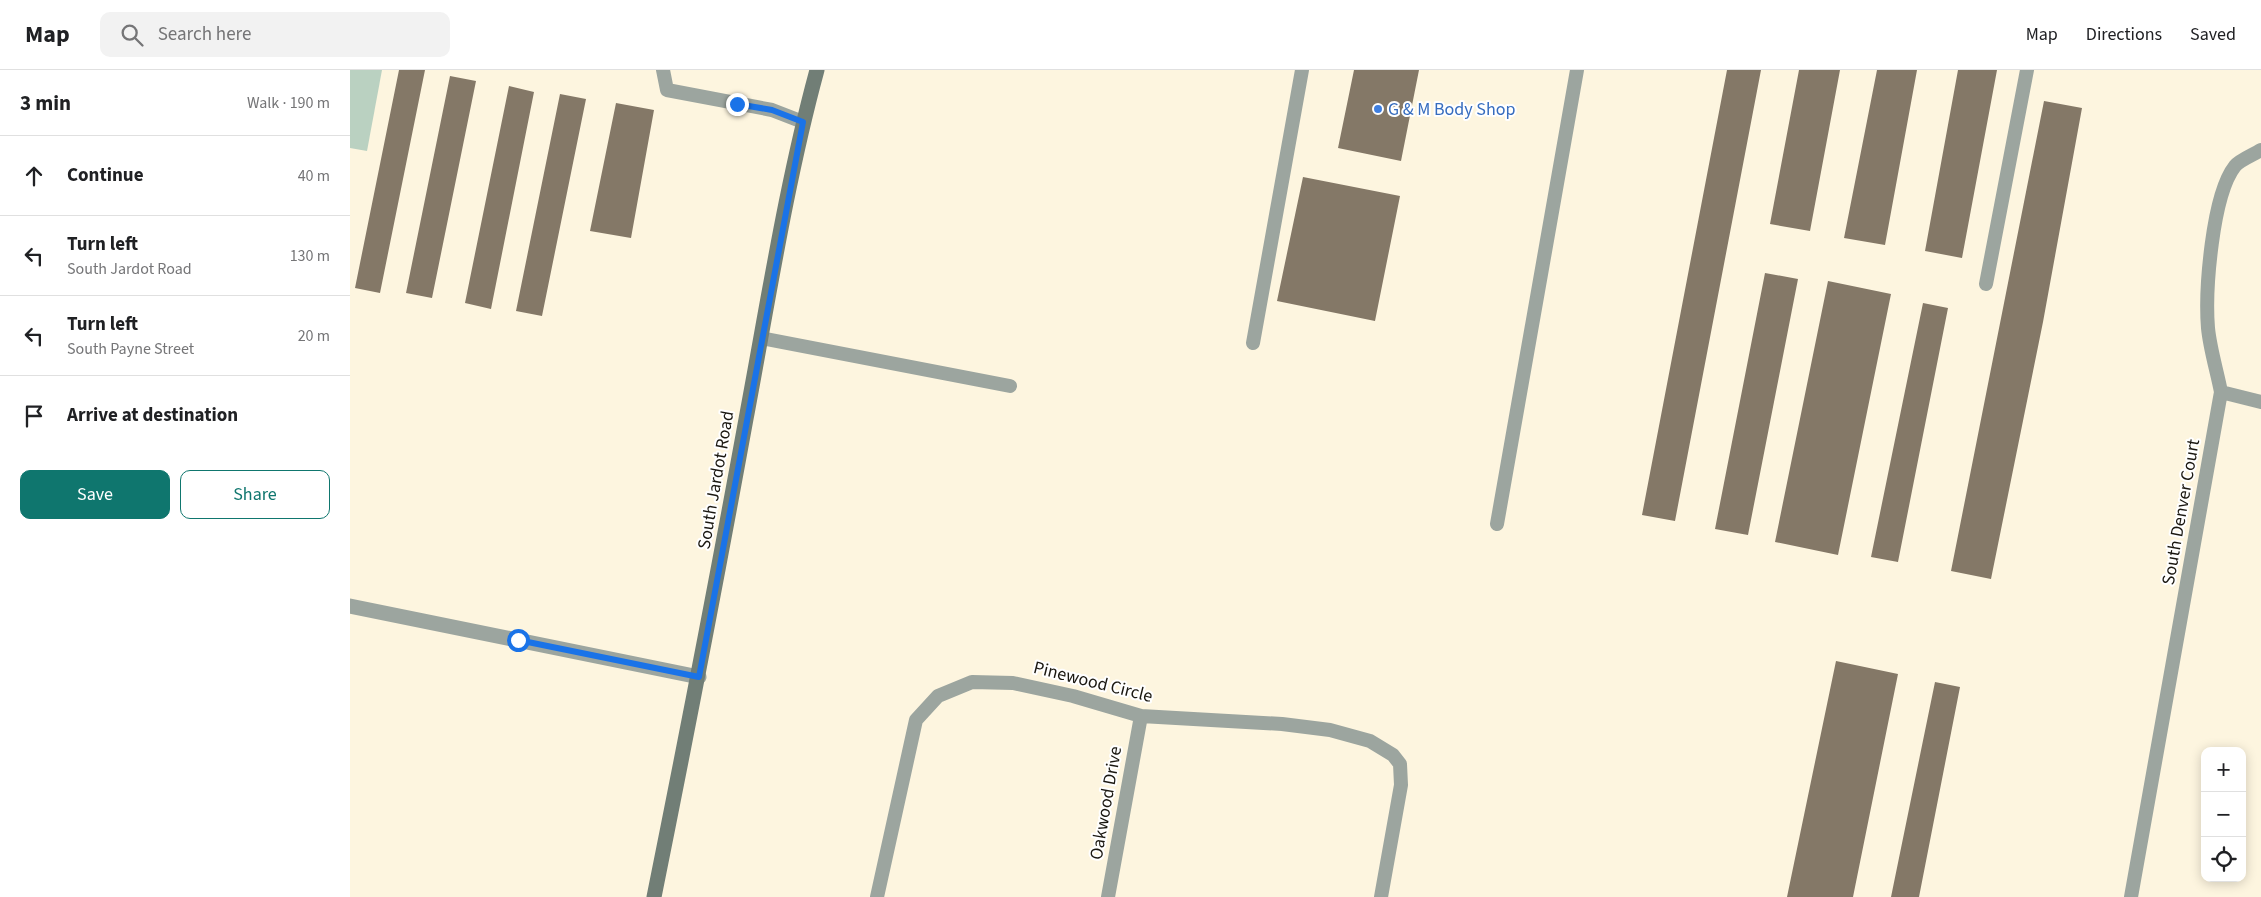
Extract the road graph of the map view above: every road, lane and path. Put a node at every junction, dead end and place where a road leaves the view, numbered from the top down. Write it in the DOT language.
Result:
graph roads {
  1 [pos="663,70"];
  2 [pos="817,70"];
  3 [pos="1302,70"];
  4 [pos="1577,70"];
  5 [pos="2027,70"];
  6 [pos="803,122"];
  7 [pos="2261,150"];
  8 [pos="1986,284"];
  9 [pos="761,338"];
  10 [pos="1253,343"];
  11 [pos="1010,386"];
  12 [pos="2221,392"];
  13 [pos="2261,402"];
  14 [pos="1497,524"];
  15 [pos="350,606"];
  16 [pos="699,677"];
  17 [pos="1141,716"];
  18 [pos="654,897"];
  19 [pos="877,897"];
  20 [pos="1108,897"];
  21 [pos="1381,897"];
  22 [pos="2131,897"];
  1 -- 6 [label="lane"];
  2 -- 6 [label="street, South Jardot Road"];
  3 -- 10 [label="lane"];
  4 -- 14 [label="lane"];
  5 -- 8 [label="lane"];
  6 -- 9 [label="street, South Jardot Road"];
  7 -- 12 [label="lane, South Denver Court"];
  9 -- 11 [label="lane"];
  9 -- 16 [label="street, South Jardot Road"];
  12 -- 13 [label="lane"];
  12 -- 22 [label="lane, South Denver Court"];
  15 -- 16 [label="street"];
  16 -- 18 [label="street, South Jardot Road"];
  17 -- 19 [label="lane, Pinewood Circle"];
  17 -- 20 [label="lane, Oakwood Drive"];
  17 -- 21 [label="lane, Pinewood Circle"];
}
